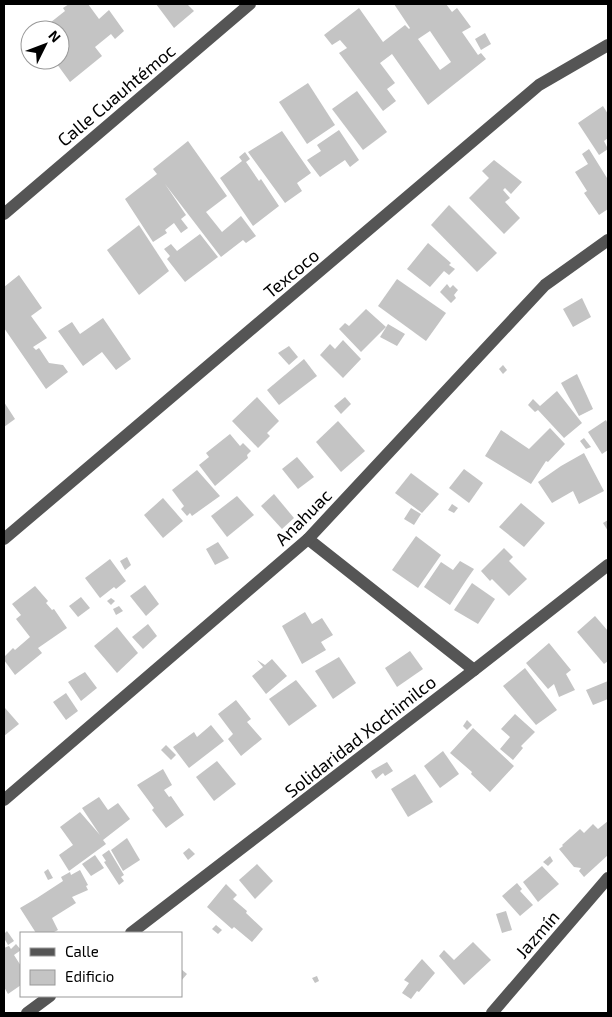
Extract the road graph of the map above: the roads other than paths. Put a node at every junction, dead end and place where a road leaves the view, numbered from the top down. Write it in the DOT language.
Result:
graph roads {
  1 [pos="250,4"];
  2 [pos="608,45"];
  3 [pos="4,214"];
  4 [pos="608,240"];
  5 [pos="4,539"];
  6 [pos="308,539"];
  7 [pos="608,565"];
  8 [pos="474,670"];
  9 [pos="4,800"];
  10 [pos="608,878"];
  11 [pos="132,932"];
  12 [pos="49,997"];
  13 [pos="27,1013"];
  14 [pos="492,1013"];
  1 -- 3 [label="street, Calle Cuauhtémoc"];
  2 -- 5 [label="street, Texcoco"];
  4 -- 6 [label="street, Anahuac"];
  6 -- 8 [label="street"];
  6 -- 9 [label="street, Anahuac"];
  7 -- 8 [label="street, Solidaridad Xochimilco"];
  8 -- 11 [label="street, Solidaridad Xochimilco"];
  10 -- 14 [label="street, Jazmín"];
  12 -- 13 [label="street"];
}
